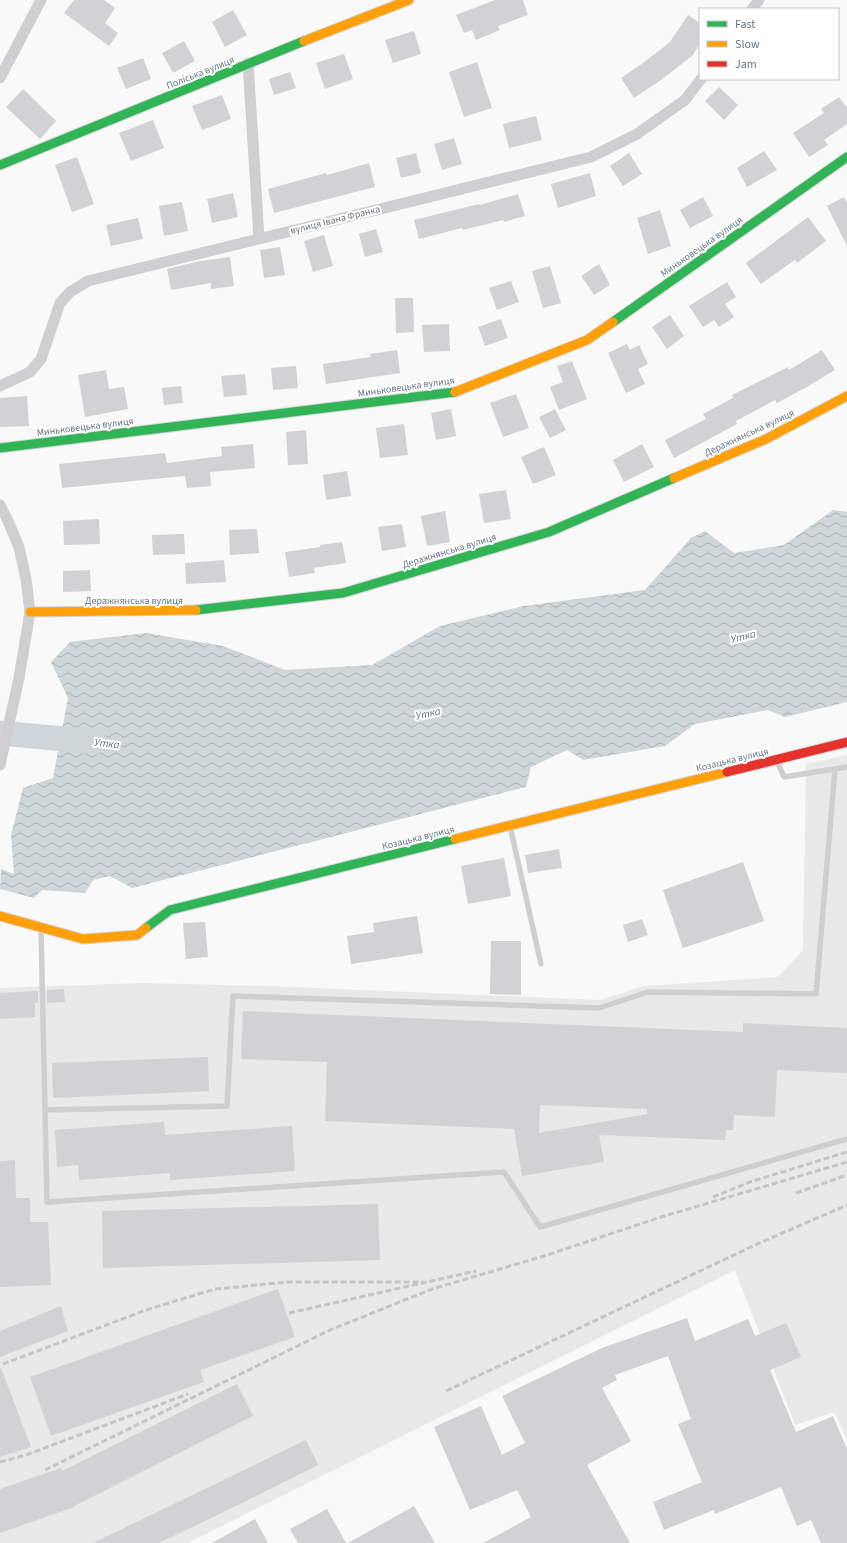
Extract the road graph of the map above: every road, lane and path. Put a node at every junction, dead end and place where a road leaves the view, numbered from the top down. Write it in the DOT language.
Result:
graph roads {
  1 [pos="40,0"];
  2 [pos="409,0"];
  3 [pos="759,0"];
  4 [pos="753,8"];
  5 [pos="248,63"];
  6 [pos="0,78"];
  7 [pos="699,80"];
  8 [pos="847,157"];
  9 [pos="0,166"];
  10 [pos="259,238"];
  11 [pos="0,386"];
  12 [pos="847,396"];
  13 [pos="0,448"];
  14 [pos="0,505"];
  15 [pos="30,612"];
  16 [pos="847,742"];
  17 [pos="777,760"];
  18 [pos="0,765"];
  19 [pos="847,766"];
  20 [pos="835,769"];
  21 [pos="510,826"];
  22 [pos="0,916"];
  23 [pos="41,927"];
  24 [pos="541,964"];
  25 [pos="45,1110"];
  26 [pos="847,1139"];
  1 -- 6 [label="street"];
  2 -- 5 [label="street, Поліська вулиця"];
  3 -- 4 [label="street"];
  5 -- 9 [label="street, Поліська вулиця"];
  5 -- 10 [label="street"];
  7 -- 10 [label="street, вулиця Івана Франка"];
  8 -- 13 [label="street, Миньковецька вулиця"];
  10 -- 11 [label="street, вулиця Івана Франка"];
  12 -- 15 [label="street, Деражнянська вулиця"];
  14 -- 15 [label="street"];
  15 -- 18 [label="street"];
  16 -- 17 [label="street, Козацька вулиця"];
  17 -- 20 [label="lane"];
  17 -- 21 [label="street, Козацька вулиця"];
  19 -- 20 [label="lane"];
  20 -- 25 [label="lane"];
  21 -- 23 [label="street, Козацька вулиця"];
  21 -- 24 [label="lane"];
  22 -- 23 [label="street, Козацька вулиця"];
  23 -- 25 [label="lane"];
  25 -- 26 [label="lane"];
}
